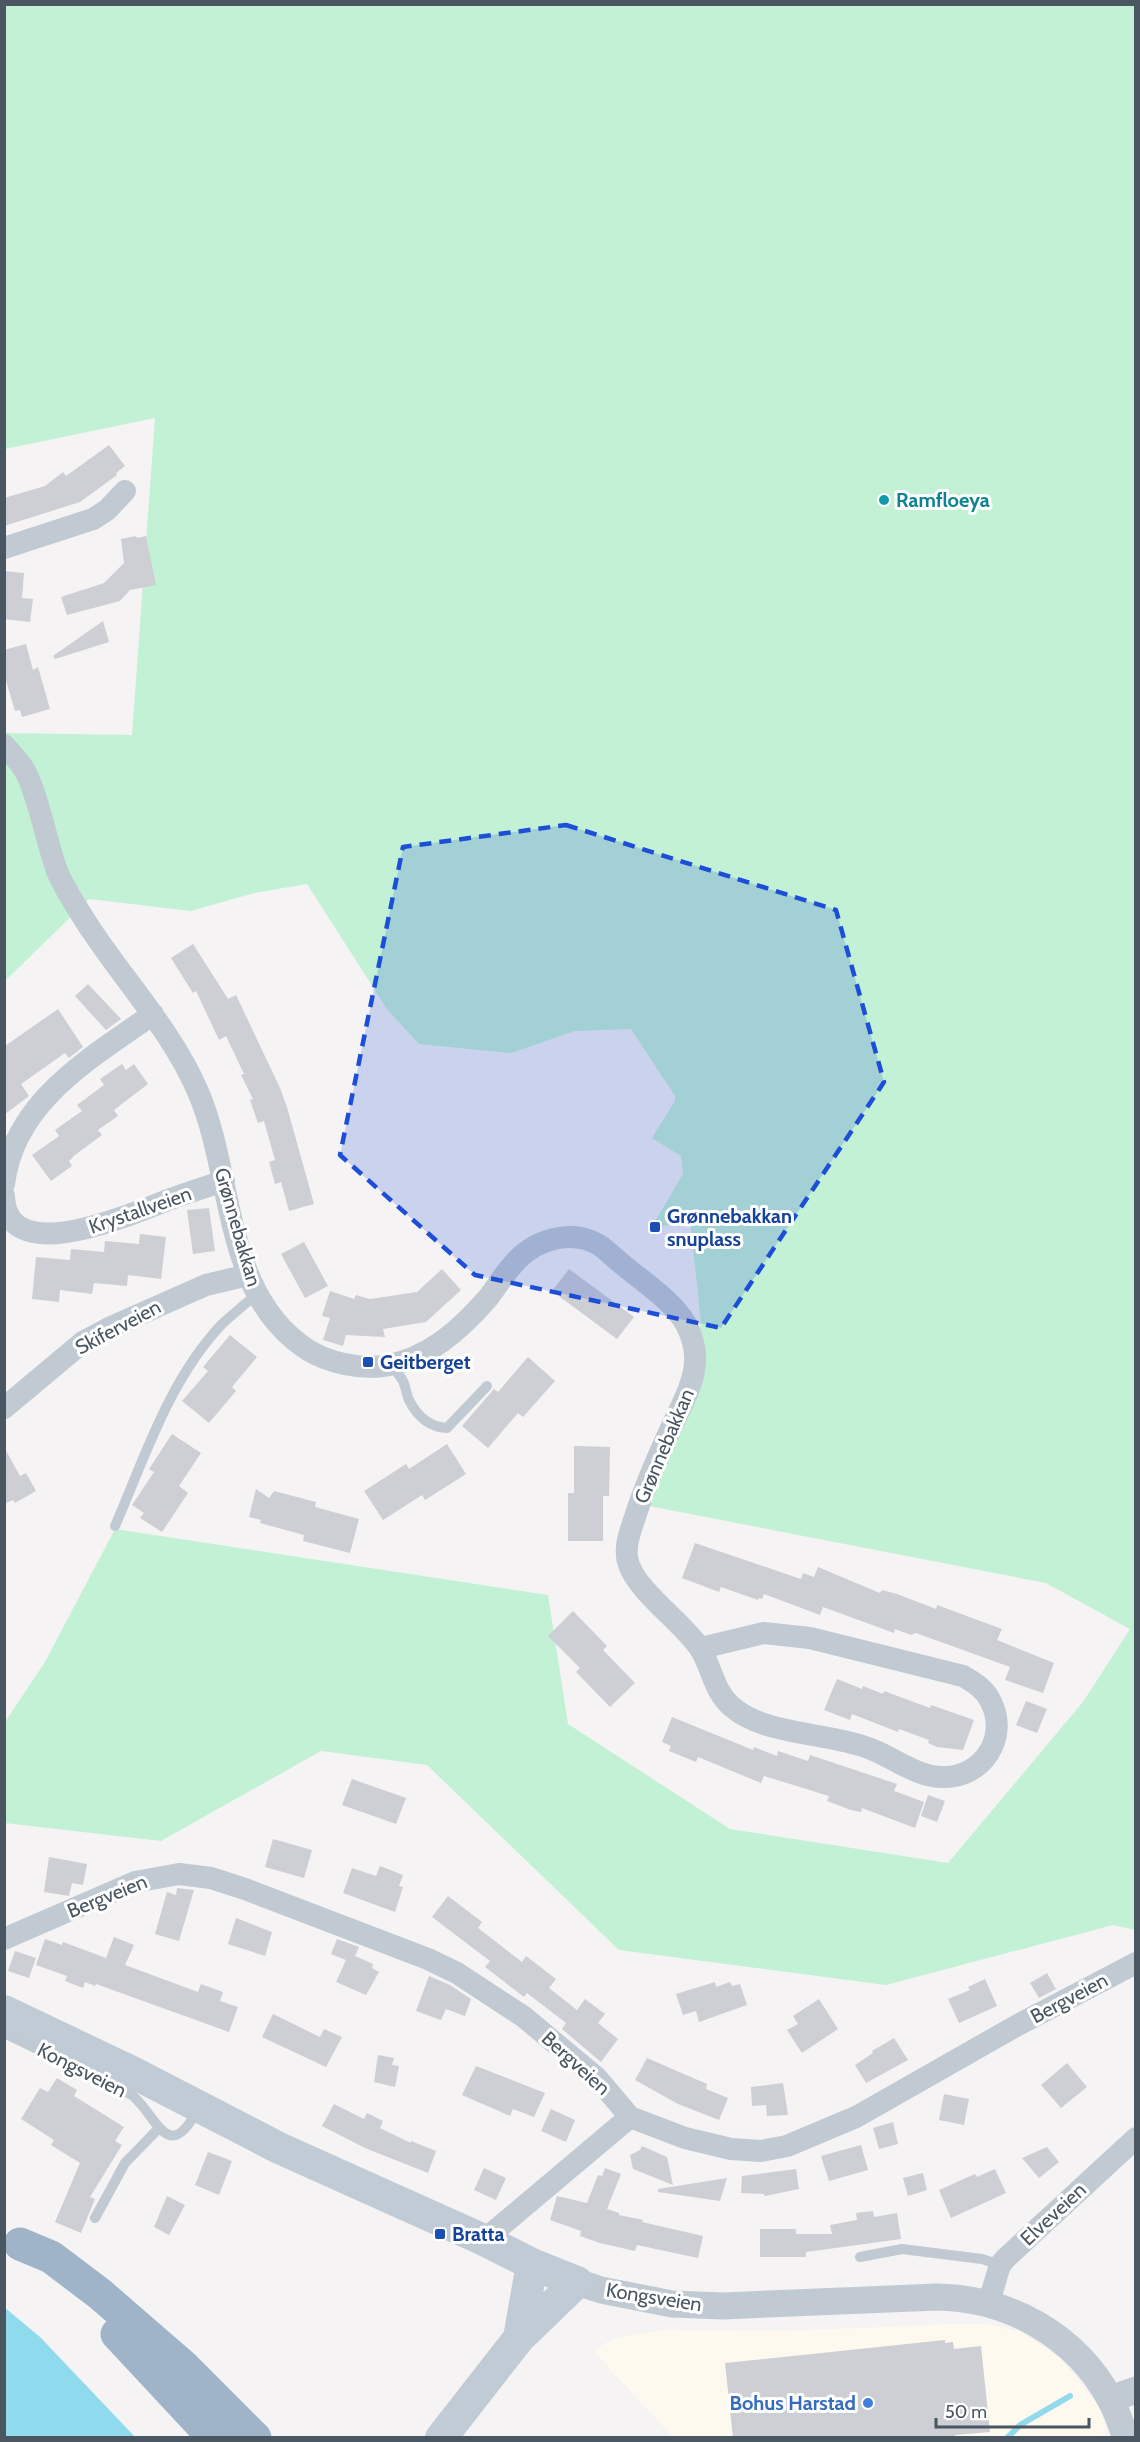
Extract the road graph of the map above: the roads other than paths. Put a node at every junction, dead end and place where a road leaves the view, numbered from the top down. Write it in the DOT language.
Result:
graph roads {
  1 [pos="125,491"];
  2 [pos="4,549"];
  3 [pos="4,745"];
  4 [pos="153,1014"];
  5 [pos="224,1181"];
  6 [pos="4,1184"];
  7 [pos="4,1196"];
  8 [pos="252,1285"];
  9 [pos="392,1365"];
  10 [pos="487,1386"];
  11 [pos="4,1408"];
  12 [pos="115,1526"];
  13 [pos="701,1648"];
  14 [pos="4,1939"];
  15 [pos="1136,1963"];
  16 [pos="4,2011"];
  17 [pos="4,2033"];
  18 [pos="199,2106"];
  19 [pos="630,2117"];
  20 [pos="158,2129"];
  21 [pos="1136,2138"];
  22 [pos="95,2218"];
  23 [pos="12,2239"];
  24 [pos="484,2240"];
  25 [pos="860,2257"];
  26 [pos="532,2264"];
  27 [pos="1000,2265"];
  28 [pos="577,2282"];
  29 [pos="989,2302"];
  30 [pos="519,2338"];
  31 [pos="1136,2390"];
  32 [pos="1110,2399"];
  33 [pos="214,2438"];
  34 [pos="255,2438"];
  35 [pos="441,2438"];
  36 [pos="1126,2438"];
  1 -- 2 [label="street"];
  3 -- 4 [label="street, Grønnebakkan"];
  4 -- 5 [label="street, Grønnebakkan"];
  4 -- 6 [label="street"];
  5 -- 7 [label="street, Krystallveien"];
  5 -- 8 [label="street, Grønnebakkan"];
  8 -- 9 [label="street, Grønnebakkan"];
  8 -- 11 [label="street, Skiferveien"];
  8 -- 12 [label="lane"];
  9 -- 10 [label="lane"];
  9 -- 13 [label="street, Grønnebakkan"];
  13 -- 13 [label="street, Grønnebakkan"];
  14 -- 19 [label="street, Bergveien"];
  15 -- 19 [label="street, Bergveien"];
  16 -- 18 [label="main road, Kongsveien"];
  17 -- 20 [label="lane, Kongsveien"];
  18 -- 20 [label="lane"];
  18 -- 24 [label="main road, Kongsveien"];
  19 -- 24 [label="street"];
  20 -- 22 [label="lane"];
  21 -- 27 [label="street, Elveveien"];
  23 -- 33 [label="highway"];
  23 -- 34 [label="highway"];
  24 -- 26 [label="main road, Kongsveien"];
  25 -- 27 [label="lane"];
  26 -- 28 [label="main road, Kongsveien"];
  26 -- 30 [label="main road"];
  27 -- 29 [label="street"];
  28 -- 29 [label="street, Kongsveien"];
  28 -- 30 [label="main road"];
  29 -- 32 [label="street, Kongsveien"];
  30 -- 35 [label="main road"];
  31 -- 32 [label="street"];
  32 -- 36 [label="street, Kongsveien"];
}
